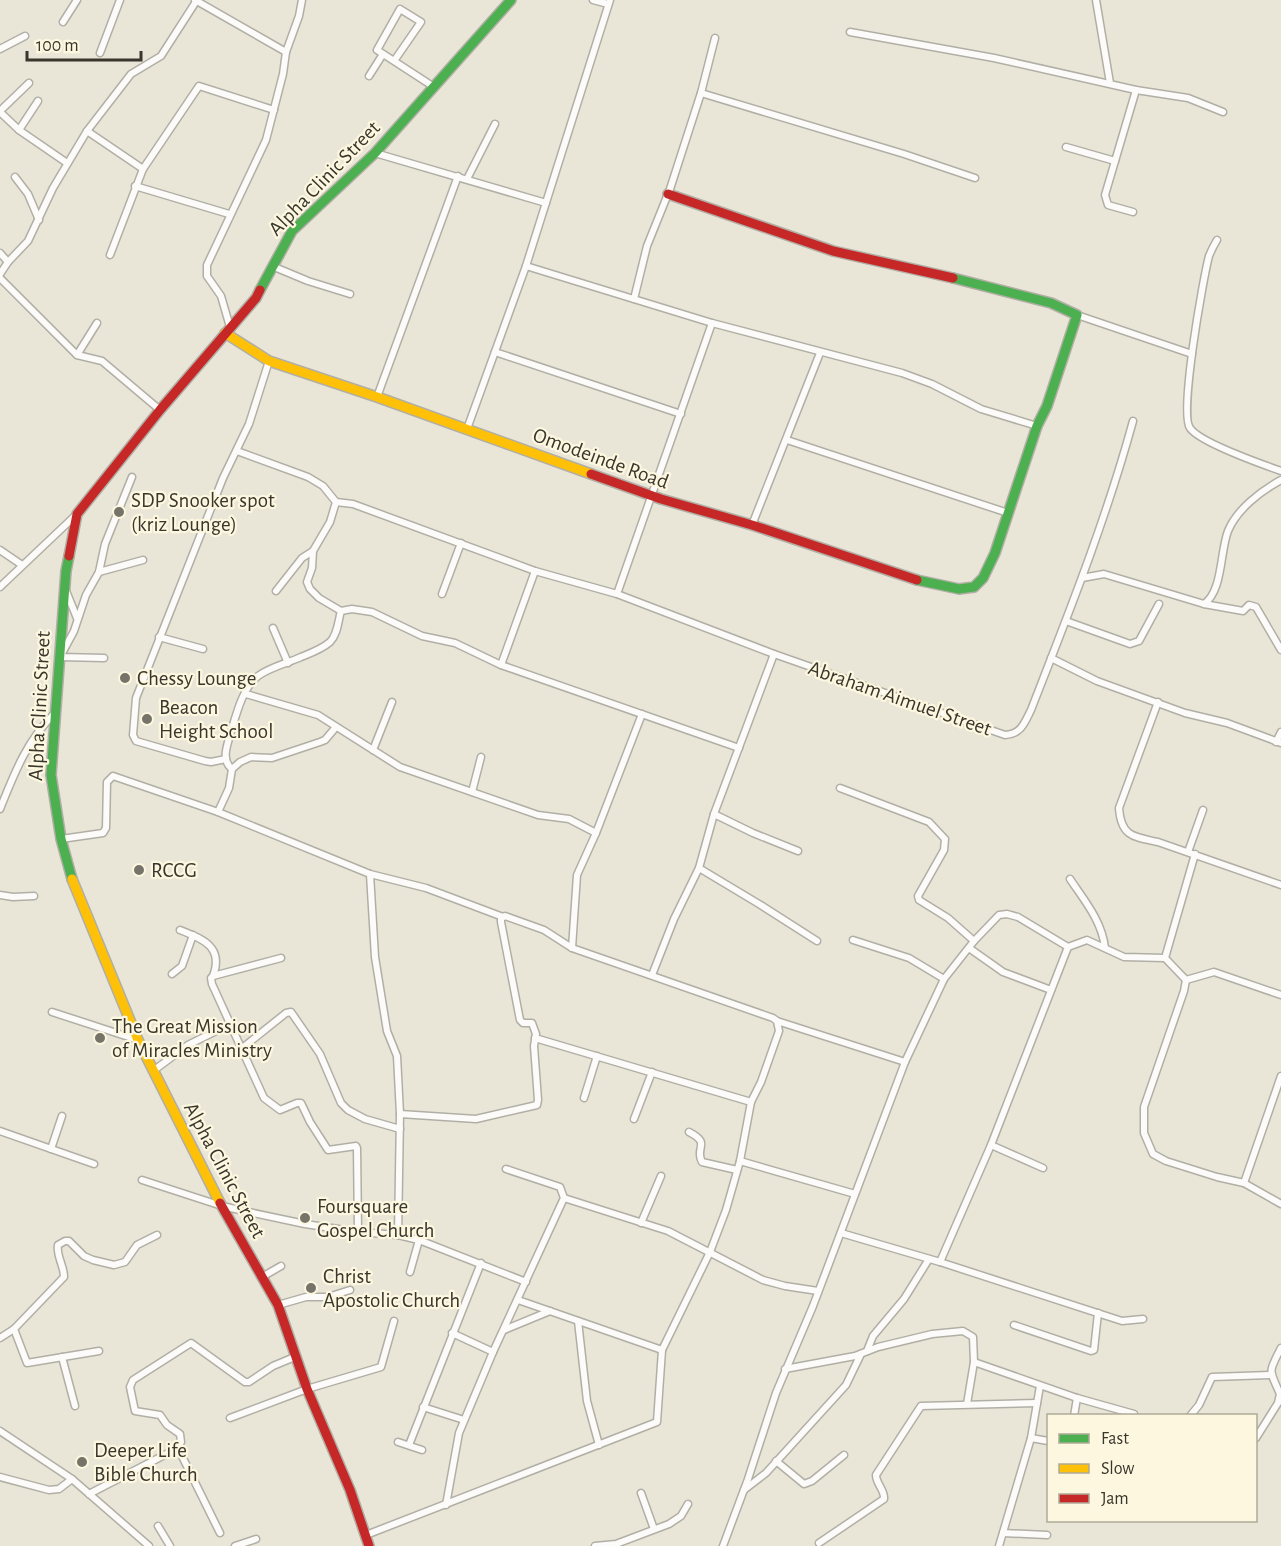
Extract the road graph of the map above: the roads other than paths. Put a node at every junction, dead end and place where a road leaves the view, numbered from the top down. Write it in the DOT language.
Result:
graph roads {
  1 [pos="77,0"];
  2 [pos="120,0"];
  3 [pos="196,0"];
  4 [pos="302,0"];
  5 [pos="511,0"];
  6 [pos="593,0"];
  7 [pos="1096,0"];
  8 [pos="609,2"];
  9 [pos="63,22"];
  10 [pos="850,32"];
  11 [pos="25,36"];
  12 [pos="715,38"];
  13 [pos="0,49"];
  14 [pos="286,52"];
  15 [pos="100,53"];
  16 [pos="383,54"];
  17 [pos="394,61"];
  18 [pos="369,76"];
  19 [pos="29,83"];
  20 [pos="1110,84"];
  21 [pos="434,87"];
  22 [pos="1136,90"];
  23 [pos="701,93"];
  24 [pos="38,101"];
  25 [pos="274,110"];
  26 [pos="1223,112"];
  27 [pos="1,116"];
  28 [pos="495,124"];
  29 [pos="19,130"];
  30 [pos="87,131"];
  31 [pos="1066,147"];
  32 [pos="375,153"];
  33 [pos="1115,161"];
  34 [pos="67,163"];
  35 [pos="143,170"];
  36 [pos="458,176"];
  37 [pos="15,177"];
  38 [pos="975,178"];
  39 [pos="467,179"];
  40 [pos="135,186"];
  41 [pos="668,194"];
  42 [pos="546,203"];
  43 [pos="1133,212"];
  44 [pos="230,214"];
  45 [pos="39,220"];
  46 [pos="1217,240"];
  47 [pos="0,253"];
  48 [pos="110,255"];
  49 [pos="8,262"];
  50 [pos="272,266"];
  51 [pos="526,266"];
  52 [pos="0,273"];
  53 [pos="0,278"];
  54 [pos="350,294"];
  55 [pos="634,299"];
  56 [pos="1077,315"];
  57 [pos="97,323"];
  58 [pos="712,324"];
  59 [pos="228,330"];
  60 [pos="495,352"];
  61 [pos="820,353"];
  62 [pos="1192,354"];
  63 [pos="77,355"];
  64 [pos="270,361"];
  65 [pos="377,397"];
  66 [pos="160,410"];
  67 [pos="681,414"];
  68 [pos="1133,421"];
  69 [pos="1037,426"];
  70 [pos="467,429"];
  71 [pos="787,440"];
  72 [pos="237,451"];
  73 [pos="1281,471"];
  74 [pos="132,477"];
  75 [pos="1281,480"];
  76 [pos="652,496"];
  77 [pos="336,502"];
  78 [pos="1008,513"];
  79 [pos="77,514"];
  80 [pos="752,525"];
  81 [pos="461,543"];
  82 [pos="0,550"];
  83 [pos="313,551"];
  84 [pos="143,560"];
  85 [pos="22,566"];
  86 [pos="535,571"];
  87 [pos="99,572"];
  88 [pos="1082,578"];
  89 [pos="0,587"];
  90 [pos="65,588"];
  91 [pos="276,591"];
  92 [pos="442,594"];
  93 [pos="617,594"];
  94 [pos="1159,604"];
  95 [pos="1204,604"];
  96 [pos="340,611"];
  97 [pos="77,618"];
  98 [pos="1066,621"];
  99 [pos="273,628"];
  100 [pos="159,638"];
  101 [pos="203,649"];
  102 [pos="1281,650"];
  103 [pos="774,654"];
  104 [pos="60,657"];
  105 [pos="104,658"];
  106 [pos="1051,658"];
  107 [pos="288,663"];
  108 [pos="501,665"];
  109 [pos="246,694"];
  110 [pos="392,702"];
  111 [pos="1158,702"];
  112 [pos="55,712"];
  113 [pos="642,714"];
  114 [pos="336,727"];
  115 [pos="1281,732"];
  116 [pos="1279,743"];
  117 [pos="739,748"];
  118 [pos="373,750"];
  119 [pos="482,757"];
  120 [pos="226,759"];
  121 [pos="232,769"];
  122 [pos="840,788"];
  123 [pos="472,792"];
  124 [pos="0,809"];
  125 [pos="1203,810"];
  126 [pos="218,812"];
  127 [pos="714,814"];
  128 [pos="596,833"];
  129 [pos="61,839"];
  130 [pos="798,851"];
  131 [pos="1191,853"];
  132 [pos="699,868"];
  133 [pos="370,874"];
  134 [pos="1070,879"];
  135 [pos="1281,885"];
  136 [pos="0,896"];
  137 [pos="34,896"];
  138 [pos="503,916"];
  139 [pos="180,930"];
  140 [pos="194,935"];
  141 [pos="853,940"];
  142 [pos="817,941"];
  143 [pos="974,942"];
  144 [pos="1068,947"];
  145 [pos="572,948"];
  146 [pos="969,948"];
  147 [pos="1105,948"];
  148 [pos="281,958"];
  149 [pos="1165,958"];
  150 [pos="172,974"];
  151 [pos="652,975"];
  152 [pos="213,976"];
  153 [pos="944,979"];
  154 [pos="1186,980"];
  155 [pos="1051,990"];
  156 [pos="1281,995"];
  157 [pos="52,1012"];
  158 [pos="777,1021"];
  159 [pos="230,1024"];
  160 [pos="535,1038"];
  161 [pos="138,1040"];
  162 [pos="241,1049"];
  163 [pos="597,1056"];
  164 [pos="906,1062"];
  165 [pos="153,1071"];
  166 [pos="652,1072"];
  167 [pos="1281,1076"];
  168 [pos="584,1098"];
  169 [pos="751,1102"];
  170 [pos="400,1114"];
  171 [pos="62,1116"];
  172 [pos="634,1119"];
  173 [pos="400,1129"];
  174 [pos="0,1131"];
  175 [pos="690,1132"];
  176 [pos="991,1145"];
  177 [pos="51,1149"];
  178 [pos="740,1161"];
  179 [pos="94,1164"];
  180 [pos="1043,1167"];
  181 [pos="506,1169"];
  182 [pos="737,1170"];
  183 [pos="661,1176"];
  184 [pos="142,1180"];
  185 [pos="1244,1183"];
  186 [pos="855,1194"];
  187 [pos="564,1198"];
  188 [pos="1281,1204"];
  189 [pos="222,1206"];
  190 [pos="641,1222"];
  191 [pos="358,1232"];
  192 [pos="841,1233"];
  193 [pos="398,1234"];
  194 [pos="157,1235"];
  195 [pos="419,1240"];
  196 [pos="710,1252"];
  197 [pos="929,1259"];
  198 [pos="940,1262"];
  199 [pos="481,1263"];
  200 [pos="281,1266"];
  201 [pos="410,1272"];
  202 [pos="262,1276"];
  203 [pos="526,1282"];
  204 [pos="350,1290"];
  205 [pos="818,1291"];
  206 [pos="518,1300"];
  207 [pos="278,1305"];
  208 [pos="550,1311"];
  209 [pos="1098,1313"];
  210 [pos="1143,1319"];
  211 [pos="394,1321"];
  212 [pos="578,1321"];
  213 [pos="1014,1325"];
  214 [pos="14,1329"];
  215 [pos="503,1331"];
  216 [pos="452,1333"];
  217 [pos="0,1338"];
  218 [pos="1281,1348"];
  219 [pos="662,1350"];
  220 [pos="99,1351"];
  221 [pos="493,1352"];
  222 [pos="864,1353"];
  223 [pos="297,1356"];
  224 [pos="62,1357"];
  225 [pos="974,1362"];
  226 [pos="785,1369"];
  227 [pos="1270,1375"];
  228 [pos="1040,1386"];
  229 [pos="307,1389"];
  230 [pos="1077,1398"];
  231 [pos="967,1404"];
  232 [pos="1037,1404"];
  233 [pos="75,1406"];
  234 [pos="423,1407"];
  235 [pos="1134,1413"];
  236 [pos="1074,1414"];
  237 [pos="1192,1414"];
  238 [pos="230,1418"];
  239 [pos="464,1420"];
  240 [pos="0,1431"];
  241 [pos="1257,1436"];
  242 [pos="1031,1438"];
  243 [pos="1047,1441"];
  244 [pos="398,1442"];
  245 [pos="409,1445"];
  246 [pos="599,1445"];
  247 [pos="178,1448"];
  248 [pos="422,1450"];
  249 [pos="844,1455"];
  250 [pos="776,1461"];
  251 [pos="0,1477"];
  252 [pos="72,1479"];
  253 [pos="744,1490"];
  254 [pos="641,1493"];
  255 [pos="89,1494"];
  256 [pos="688,1504"];
  257 [pos="446,1505"];
  258 [pos="158,1526"];
  259 [pos="654,1529"];
  260 [pos="220,1533"];
  261 [pos="1003,1533"];
  262 [pos="366,1535"];
  263 [pos="1047,1535"];
  264 [pos="256,1539"];
  265 [pos="819,1543"];
  266 [pos="617,1545"];
  267 [pos="149,1546"];
  268 [pos="170,1546"];
  269 [pos="235,1546"];
  270 [pos="369,1546"];
  271 [pos="595,1546"];
  272 [pos="723,1546"];
  273 [pos="999,1546"];
  1 -- 9 [label="street"];
  2 -- 15 [label="street"];
  3 -- 14 [label="street"];
  3 -- 30 [label="street"];
  4 -- 14 [label="street"];
  5 -- 21 [label="street, Alpha Clinic Street"];
  6 -- 8 [label="street"];
  7 -- 20 [label="street"];
  8 -- 42 [label="street"];
  10 -- 20 [label="street"];
  11 -- 13 [label="street"];
  12 -- 23 [label="street"];
  14 -- 25 [label="street"];
  16 -- 17 [label="street"];
  16 -- 17 [label="street"];
  16 -- 18 [label="street"];
  17 -- 21 [label="street"];
  19 -- 27 [label="street"];
  20 -- 22 [label="street"];
  21 -- 32 [label="street, Alpha Clinic Street"];
  22 -- 26 [label="street"];
  22 -- 33 [label="street"];
  23 -- 38 [label="street"];
  23 -- 41 [label="street"];
  24 -- 29 [label="street"];
  25 -- 35 [label="street"];
  25 -- 44 [label="street"];
  27 -- 29 [label="street"];
  28 -- 39 [label="street"];
  29 -- 34 [label="street"];
  30 -- 34 [label="street"];
  30 -- 35 [label="street"];
  31 -- 33 [label="street"];
  32 -- 36 [label="street"];
  32 -- 50 [label="street, Alpha Clinic Street"];
  33 -- 43 [label="street"];
  34 -- 45 [label="street"];
  35 -- 40 [label="street"];
  36 -- 39 [label="street"];
  36 -- 65 [label="street"];
  37 -- 45 [label="street"];
  39 -- 42 [label="street"];
  40 -- 44 [label="street"];
  40 -- 48 [label="street"];
  41 -- 55 [label="street"];
  41 -- 56 [label="street"];
  42 -- 51 [label="street"];
  44 -- 59 [label="street"];
  45 -- 49 [label="street"];
  46 -- 62 [label="street"];
  47 -- 49 [label="street"];
  49 -- 52 [label="street"];
  50 -- 54 [label="street"];
  50 -- 59 [label="street, Alpha Clinic Street"];
  51 -- 55 [label="street"];
  51 -- 60 [label="street"];
  53 -- 63 [label="street"];
  55 -- 58 [label="street"];
  56 -- 62 [label="street"];
  56 -- 69 [label="street"];
  57 -- 63 [label="street"];
  58 -- 61 [label="street"];
  58 -- 67 [label="street"];
  59 -- 64 [label="street, Omodeinde Road"];
  59 -- 66 [label="street, Alpha Clinic Street"];
  60 -- 67 [label="street"];
  60 -- 70 [label="street"];
  61 -- 69 [label="street"];
  61 -- 71 [label="street"];
  62 -- 73 [label="street"];
  63 -- 66 [label="street"];
  64 -- 65 [label="street, Omodeinde Road"];
  64 -- 72 [label="street"];
  65 -- 70 [label="street, Omodeinde Road"];
  66 -- 79 [label="street, Alpha Clinic Street"];
  67 -- 76 [label="street"];
  68 -- 88 [label="street, Abraham Aimuel Street"];
  69 -- 78 [label="street"];
  70 -- 76 [label="street, Omodeinde Road"];
  71 -- 78 [label="street"];
  71 -- 80 [label="street"];
  72 -- 77 [label="street"];
  72 -- 100 [label="street"];
  74 -- 87 [label="street"];
  75 -- 95 [label="street"];
  76 -- 80 [label="street, Omodeinde Road"];
  76 -- 93 [label="street"];
  77 -- 81 [label="street, Abraham Aimuel Street"];
  77 -- 83 [label="street"];
  78 -- 80 [label="street, Omodeinde Road"];
  79 -- 85 [label="street"];
  79 -- 90 [label="street, Alpha Clinic Street"];
  81 -- 86 [label="street, Abraham Aimuel Street"];
  81 -- 92 [label="street"];
  82 -- 85 [label="street"];
  83 -- 91 [label="street"];
  83 -- 96 [label="street"];
  84 -- 87 [label="street"];
  85 -- 89 [label="street"];
  86 -- 93 [label="street, Abraham Aimuel Street"];
  86 -- 108 [label="street"];
  87 -- 97 [label="street"];
  88 -- 95 [label="street"];
  88 -- 98 [label="street, Abraham Aimuel Street"];
  90 -- 97 [label="street"];
  90 -- 104 [label="street, Alpha Clinic Street"];
  93 -- 103 [label="street, Abraham Aimuel Street"];
  94 -- 98 [label="street"];
  95 -- 102 [label="street"];
  96 -- 107 [label="street"];
  96 -- 108 [label="street"];
  97 -- 104 [label="street"];
  98 -- 106 [label="street, Abraham Aimuel Street"];
  99 -- 107 [label="street"];
  100 -- 101 [label="street"];
  100 -- 120 [label="street"];
  103 -- 106 [label="street, Abraham Aimuel Street"];
  103 -- 117 [label="street"];
  104 -- 105 [label="street"];
  104 -- 112 [label="street, Alpha Clinic Street"];
  106 -- 111 [label="street"];
  107 -- 109 [label="street"];
  108 -- 113 [label="street"];
  109 -- 114 [label="street"];
  109 -- 120 [label="street"];
  110 -- 118 [label="street"];
  111 -- 116 [label="street"];
  111 -- 131 [label="street"];
  112 -- 124 [label="street"];
  112 -- 129 [label="street, Alpha Clinic Street"];
  113 -- 117 [label="street"];
  113 -- 128 [label="street"];
  114 -- 118 [label="street"];
  114 -- 121 [label="street"];
  115 -- 116 [label="street"];
  117 -- 127 [label="street"];
  118 -- 123 [label="street"];
  119 -- 123 [label="street"];
  120 -- 121 [label="street"];
  121 -- 126 [label="street"];
  122 -- 143 [label="street"];
  123 -- 128 [label="street"];
  125 -- 131 [label="street"];
  126 -- 129 [label="street"];
  126 -- 133 [label="street"];
  127 -- 130 [label="street"];
  127 -- 132 [label="street"];
  128 -- 145 [label="street"];
  129 -- 161 [label="street, Alpha Clinic Street"];
  131 -- 135 [label="street"];
  131 -- 149 [label="street"];
  132 -- 142 [label="street"];
  132 -- 151 [label="street"];
  133 -- 138 [label="street"];
  133 -- 170 [label="street"];
  134 -- 147 [label="street"];
  136 -- 137 [label="street"];
  138 -- 145 [label="street"];
  138 -- 160 [label="street"];
  139 -- 140 [label="street"];
  140 -- 150 [label="street"];
  140 -- 152 [label="street"];
  141 -- 153 [label="street"];
  143 -- 144 [label="street"];
  143 -- 146 [label="street"];
  144 -- 147 [label="street"];
  144 -- 155 [label="street"];
  145 -- 151 [label="street"];
  146 -- 153 [label="street"];
  146 -- 155 [label="street"];
  147 -- 149 [label="street"];
  148 -- 152 [label="street"];
  149 -- 154 [label="street"];
  151 -- 158 [label="street"];
  152 -- 159 [label="street"];
  153 -- 164 [label="street"];
  154 -- 156 [label="street"];
  154 -- 185 [label="street"];
  155 -- 176 [label="street"];
  157 -- 161 [label="street"];
  158 -- 164 [label="street"];
  158 -- 169 [label="street"];
  159 -- 162 [label="street"];
  159 -- 165 [label="street"];
  160 -- 163 [label="street"];
  160 -- 170 [label="street"];
  161 -- 165 [label="street, Alpha Clinic Street"];
  162 -- 173 [label="street"];
  162 -- 191 [label="street"];
  163 -- 166 [label="street"];
  163 -- 168 [label="street"];
  164 -- 186 [label="street"];
  165 -- 189 [label="street, Alpha Clinic Street"];
  166 -- 169 [label="street"];
  166 -- 172 [label="street"];
  167 -- 185 [label="street"];
  169 -- 178 [label="street"];
  170 -- 173 [label="street"];
  171 -- 177 [label="street"];
  173 -- 193 [label="street"];
  174 -- 177 [label="street"];
  175 -- 182 [label="street"];
  176 -- 180 [label="street"];
  176 -- 198 [label="street"];
  177 -- 179 [label="street"];
  178 -- 182 [label="street"];
  178 -- 186 [label="street"];
  181 -- 187 [label="street"];
  182 -- 196 [label="street"];
  183 -- 190 [label="street"];
  184 -- 189 [label="street"];
  185 -- 188 [label="street"];
  186 -- 192 [label="street"];
  187 -- 190 [label="street"];
  187 -- 203 [label="street"];
  189 -- 191 [label="street"];
  189 -- 202 [label="street, Alpha Clinic Street"];
  190 -- 196 [label="street"];
  191 -- 193 [label="street"];
  192 -- 197 [label="street"];
  192 -- 205 [label="street"];
  193 -- 195 [label="street"];
  194 -- 214 [label="street"];
  195 -- 199 [label="street"];
  195 -- 201 [label="street"];
  196 -- 205 [label="street"];
  196 -- 219 [label="street"];
  197 -- 198 [label="street"];
  197 -- 222 [label="street"];
  198 -- 209 [label="street"];
  199 -- 203 [label="street"];
  199 -- 216 [label="street"];
  200 -- 202 [label="street"];
  202 -- 207 [label="street, Alpha Clinic Street"];
  203 -- 206 [label="street"];
  204 -- 207 [label="street"];
  205 -- 226 [label="street"];
  206 -- 208 [label="street"];
  206 -- 215 [label="street"];
  207 -- 223 [label="street, Alpha Clinic Street"];
  208 -- 212 [label="street"];
  208 -- 215 [label="street"];
  209 -- 210 [label="street"];
  209 -- 213 [label="street"];
  211 -- 229 [label="street"];
  212 -- 219 [label="street"];
  212 -- 246 [label="street"];
  214 -- 217 [label="street"];
  214 -- 224 [label="street"];
  215 -- 221 [label="street"];
  216 -- 221 [label="street"];
  216 -- 234 [label="street"];
  218 -- 227 [label="street"];
  219 -- 246 [label="street"];
  220 -- 224 [label="street"];
  221 -- 239 [label="street"];
  222 -- 225 [label="street"];
  222 -- 226 [label="street"];
  222 -- 250 [label="street"];
  223 -- 229 [label="street, Alpha Clinic Street"];
  223 -- 247 [label="street"];
  224 -- 233 [label="street"];
  225 -- 228 [label="street"];
  225 -- 231 [label="street"];
  226 -- 253 [label="street"];
  227 -- 237 [label="street"];
  227 -- 241 [label="street"];
  228 -- 230 [label="street"];
  228 -- 232 [label="street"];
  229 -- 238 [label="street"];
  229 -- 262 [label="street, Alpha Clinic Street"];
  230 -- 235 [label="street"];
  230 -- 236 [label="street"];
  231 -- 232 [label="street"];
  231 -- 265 [label="street"];
  232 -- 242 [label="street"];
  234 -- 239 [label="street"];
  234 -- 245 [label="street"];
  239 -- 257 [label="street"];
  240 -- 252 [label="street"];
  242 -- 243 [label="street"];
  242 -- 261 [label="street"];
  244 -- 245 [label="street"];
  245 -- 248 [label="street"];
  246 -- 257 [label="street"];
  247 -- 255 [label="street"];
  247 -- 260 [label="street"];
  249 -- 250 [label="street"];
  250 -- 253 [label="street"];
  251 -- 252 [label="street"];
  252 -- 255 [label="street"];
  253 -- 272 [label="street"];
  254 -- 259 [label="street"];
  255 -- 267 [label="street"];
  256 -- 259 [label="street"];
  257 -- 262 [label="street"];
  258 -- 268 [label="street"];
  259 -- 266 [label="street"];
  261 -- 263 [label="street"];
  261 -- 273 [label="street"];
  262 -- 270 [label="street, Alpha Clinic Street"];
  264 -- 269 [label="street"];
  266 -- 271 [label="street"];
}
